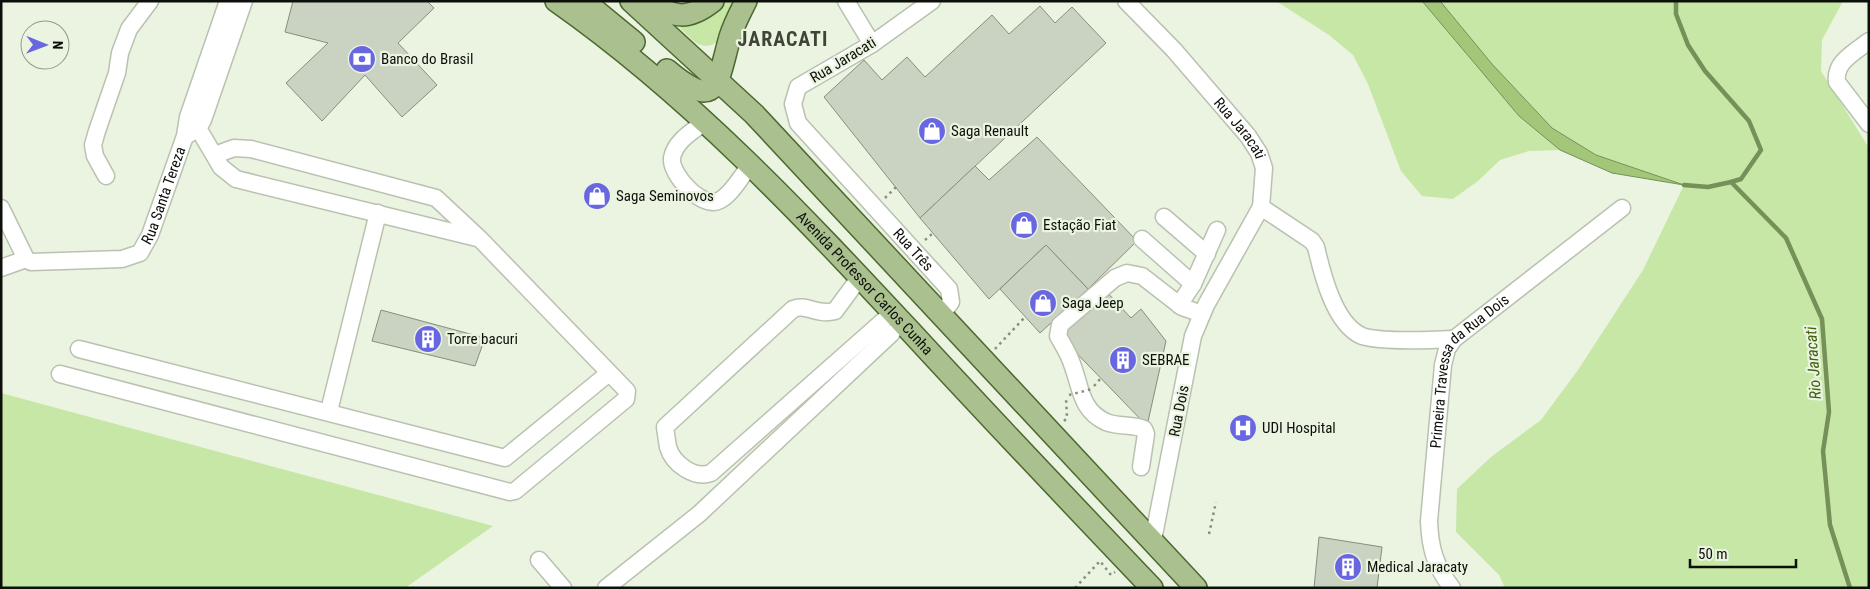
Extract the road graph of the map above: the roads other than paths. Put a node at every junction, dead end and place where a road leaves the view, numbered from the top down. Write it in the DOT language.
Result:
graph roads {
  1 [pos="150,1"];
  2 [pos="228,1"];
  3 [pos="244,1"];
  4 [pos="556,1"];
  5 [pos="584,1"];
  6 [pos="630,1"];
  7 [pos="650,1"];
  8 [pos="714,1"];
  9 [pos="746,1"];
  10 [pos="846,1"];
  11 [pos="932,1"];
  12 [pos="1126,1"];
  13 [pos="730,35"];
  14 [pos="1869,41"];
  15 [pos="872,44"];
  16 [pos="719,80"];
  17 [pos="794,112"];
  18 [pos="754,114"];
  19 [pos="705,122"];
  20 [pos="1869,124"];
  21 [pos="191,132"];
  22 [pos="214,152"];
  23 [pos="751,164"];
  24 [pos="106,176"];
  25 [pos="857,188"];
  26 [pos="840,206"];
  27 [pos="1261,207"];
  28 [pos="1,208"];
  29 [pos="1622,208"];
  30 [pos="378,213"];
  31 [pos="1164,217"];
  32 [pos="1217,230"];
  33 [pos="480,239"];
  34 [pos="1142,239"];
  35 [pos="1207,254"];
  36 [pos="26,259"];
  37 [pos="1,268"];
  38 [pos="860,277"];
  39 [pos="1193,284"];
  40 [pos="1178,305"];
  41 [pos="942,314"];
  42 [pos="1202,314"];
  43 [pos="1454,339"];
  44 [pos="79,349"];
  45 [pos="608,373"];
  46 [pos="60,374"];
  47 [pos="329,411"];
  48 [pos="1141,467"];
  49 [pos="1153,540"];
  50 [pos="539,560"];
  51 [pos="563,588"];
  52 [pos="606,588"];
  53 [pos="1152,588"];
  54 [pos="1196,588"];
  55 [pos="1452,588"];
  1 -- 24 [label="street"];
  2 -- 21 [label="street, Rua Santa Tereza"];
  3 -- 21 [label="street, Rua Santa Tereza"];
  4 -- 19 [label="main road, Avenida Professor Carlos Cunha"];
  5 -- 16 [label="main road"];
  6 -- 16 [label="main road"];
  7 -- 8 [label="main road"];
  9 -- 13 [label="main road"];
  10 -- 15 [label="street"];
  11 -- 15 [label="street, Rua Jaracati"];
  12 -- 27 [label="street, Rua Jaracati"];
  13 -- 16 [label="main road"];
  13 -- 18 [label="main road"];
  14 -- 20 [label="street"];
  15 -- 17 [label="street, Rua Jaracati"];
  16 -- 18 [label="main road"];
  17 -- 25 [label="street, Rua Três"];
  18 -- 26 [label="main road"];
  19 -- 23 [label="main road, Avenida Professor Carlos Cunha"];
  19 -- 23 [label="street"];
  21 -- 22 [label="street"];
  21 -- 36 [label="street, Rua Santa Tereza"];
  22 -- 30 [label="street"];
  22 -- 33 [label="street"];
  23 -- 38 [label="main road, Avenida Professor Carlos Cunha"];
  25 -- 26 [label="street"];
  25 -- 41 [label="street, Rua Três"];
  26 -- 41 [label="main road"];
  27 -- 42 [label="street, Rua Dois"];
  27 -- 43 [label="street"];
  28 -- 36 [label="street"];
  29 -- 43 [label="street, Primeira Travessa da Rua Dois"];
  30 -- 33 [label="street"];
  30 -- 47 [label="street"];
  31 -- 35 [label="street"];
  32 -- 35 [label="street"];
  33 -- 45 [label="street"];
  34 -- 39 [label="street"];
  35 -- 39 [label="street"];
  36 -- 37 [label="street"];
  38 -- 52 [label="street"];
  38 -- 53 [label="main road, Avenida Professor Carlos Cunha"];
  39 -- 40 [label="street"];
  40 -- 42 [label="street"];
  40 -- 48 [label="street"];
  41 -- 49 [label="main road"];
  42 -- 49 [label="street, Rua Dois"];
  43 -- 55 [label="street, Primeira Travessa da Rua Dois"];
  44 -- 47 [label="street"];
  45 -- 46 [label="street"];
  45 -- 47 [label="street"];
  49 -- 54 [label="main road"];
  50 -- 51 [label="street"];
}
